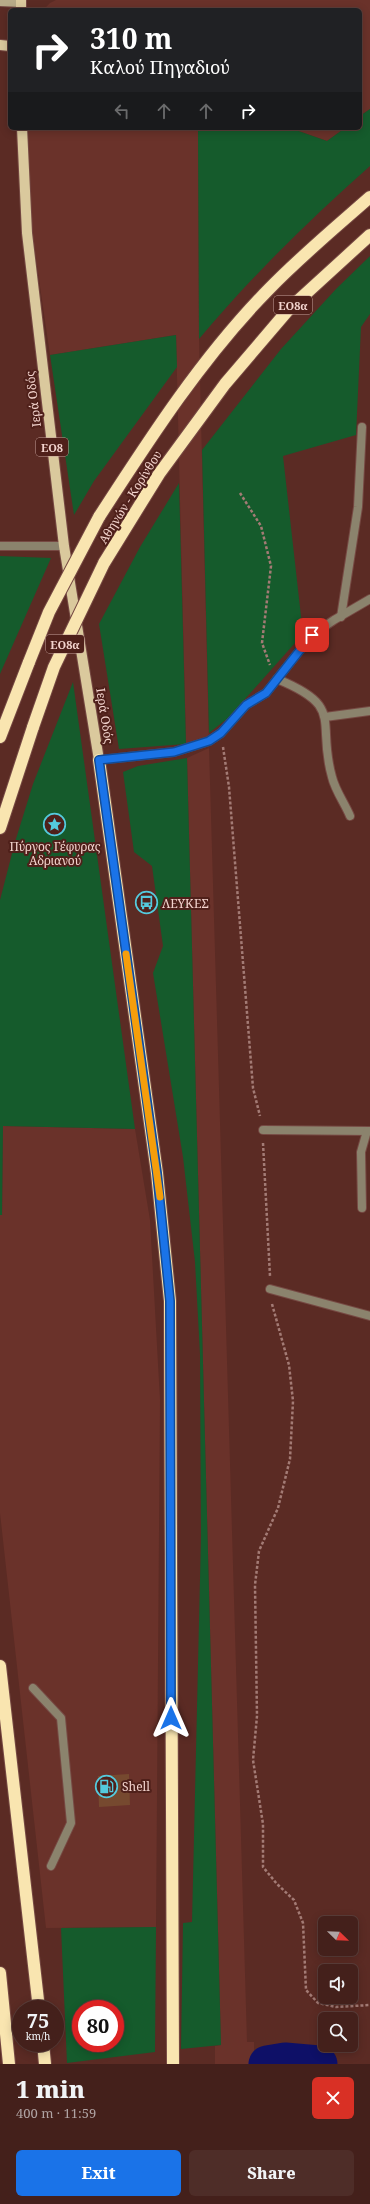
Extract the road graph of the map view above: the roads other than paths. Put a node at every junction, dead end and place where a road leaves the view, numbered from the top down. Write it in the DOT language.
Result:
graph roads {
  1 [pos="0,2"];
  2 [pos="21,4"];
  3 [pos="22,130"];
  4 [pos="370,197"];
  5 [pos="370,235"];
  6 [pos="362,426"];
  7 [pos="0,546"];
  8 [pos="64,546"];
  9 [pos="370,599"];
  10 [pos="341,617"];
  11 [pos="277,679"];
  12 [pos="370,711"];
  13 [pos="326,717"];
  14 [pos="0,737"];
  15 [pos="99,760"];
  16 [pos="350,816"];
  17 [pos="0,828"];
  18 [pos="263,1130"];
  19 [pos="369,1131"];
  20 [pos="362,1208"];
  21 [pos="270,1288"];
  22 [pos="370,1316"];
  23 [pos="0,1666"];
  24 [pos="33,1688"];
  25 [pos="51,1866"];
  26 [pos="0,1974"];
  27 [pos="38,2000"];
  28 [pos="44,2052"];
  29 [pos="45,2063"];
  30 [pos="9,2064"];
  31 [pos="173,2064"];
  1 -- 2 [label="street"];
  3 -- 8 [label="main road, Ιερά Οδός / ΕΟ8"];
  4 -- 14 [label="highway, Αθηνών - Κορίνθου / ΕΟ8α, bridge"];
  5 -- 17 [label="highway, Αθηνών - Κορίνθου / ΕΟ8α, bridge"];
  6 -- 10 [label="street"];
  7 -- 8 [label="street"];
  8 -- 15 [label="main road, Ιερά Οδός / ΕΟ8"];
  9 -- 10 [label="street"];
  10 -- 11 [label="street"];
  11 -- 13 [label="street"];
  11 -- 15 [label="street"];
  12 -- 13 [label="street"];
  13 -- 16 [label="street"];
  15 -- 31 [label="highway, ΕΟ8"];
  18 -- 19 [label="street"];
  19 -- 20 [label="street"];
  21 -- 22 [label="street"];
  23 -- 27 [label="highway"];
  24 -- 25 [label="street"];
  26 -- 30 [label="highway"];
  28 -- 29 [label="highway"];
}
